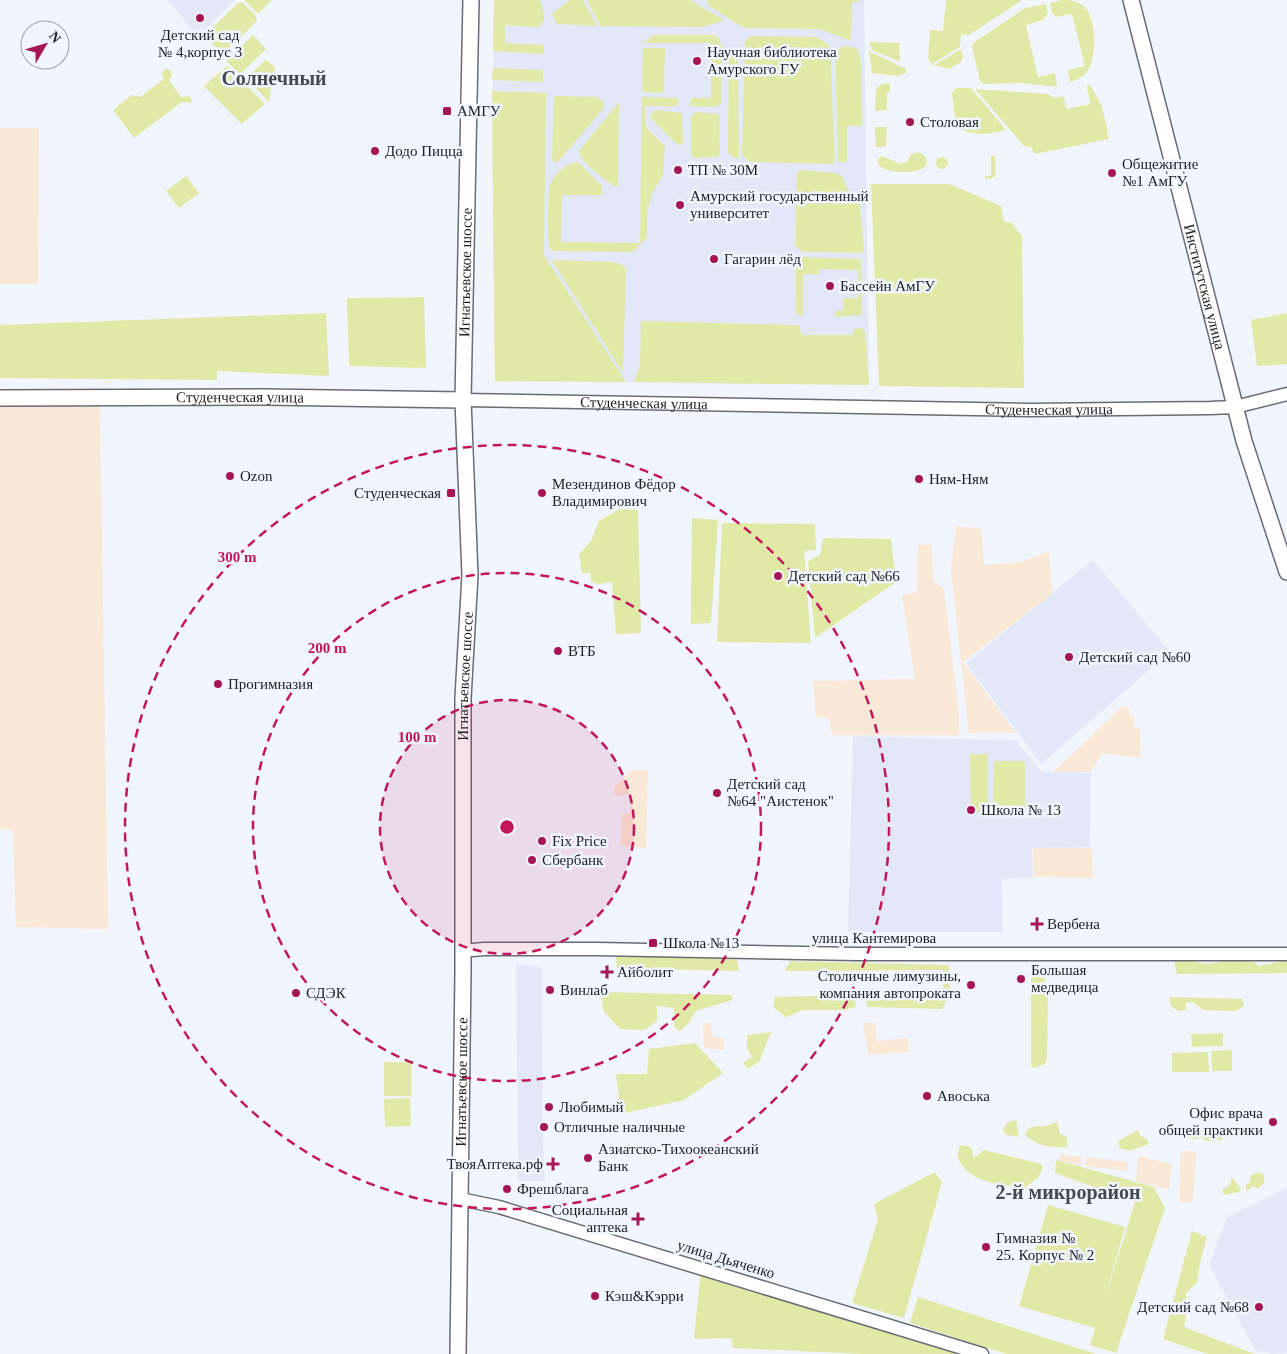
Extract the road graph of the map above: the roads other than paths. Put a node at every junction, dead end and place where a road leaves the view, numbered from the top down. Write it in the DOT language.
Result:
graph roads {
  1 [pos="471,0"];
  2 [pos="1131,0"];
  3 [pos="1287,394"];
  4 [pos="0,398"];
  5 [pos="463,400"];
  6 [pos="1235,407"];
  7 [pos="1287,572"];
  8 [pos="462,951"];
  9 [pos="1287,954"];
  10 [pos="460,1199"];
  11 [pos="458,1354"];
  12 [pos="982,1354"];
  1 -- 5 [label="main road, Игнатьевское шоссе"];
  2 -- 6 [label="main road, Институтская улица"];
  3 -- 6 [label="street, Студенческая улица"];
  4 -- 5 [label="main road, Студенческая улица"];
  5 -- 6 [label="street, Студенческая улица"];
  5 -- 8 [label="main road, Игнатьевское шоссе"];
  6 -- 7 [label="main road, Институтская улица"];
  8 -- 9 [label="street, улица Кантемирова"];
  8 -- 10 [label="main road, Игнатьевское шоссе"];
  10 -- 11 [label="main road, Игнатьевское шоссе"];
  10 -- 12 [label="street, улица Дьяченко"];
}
